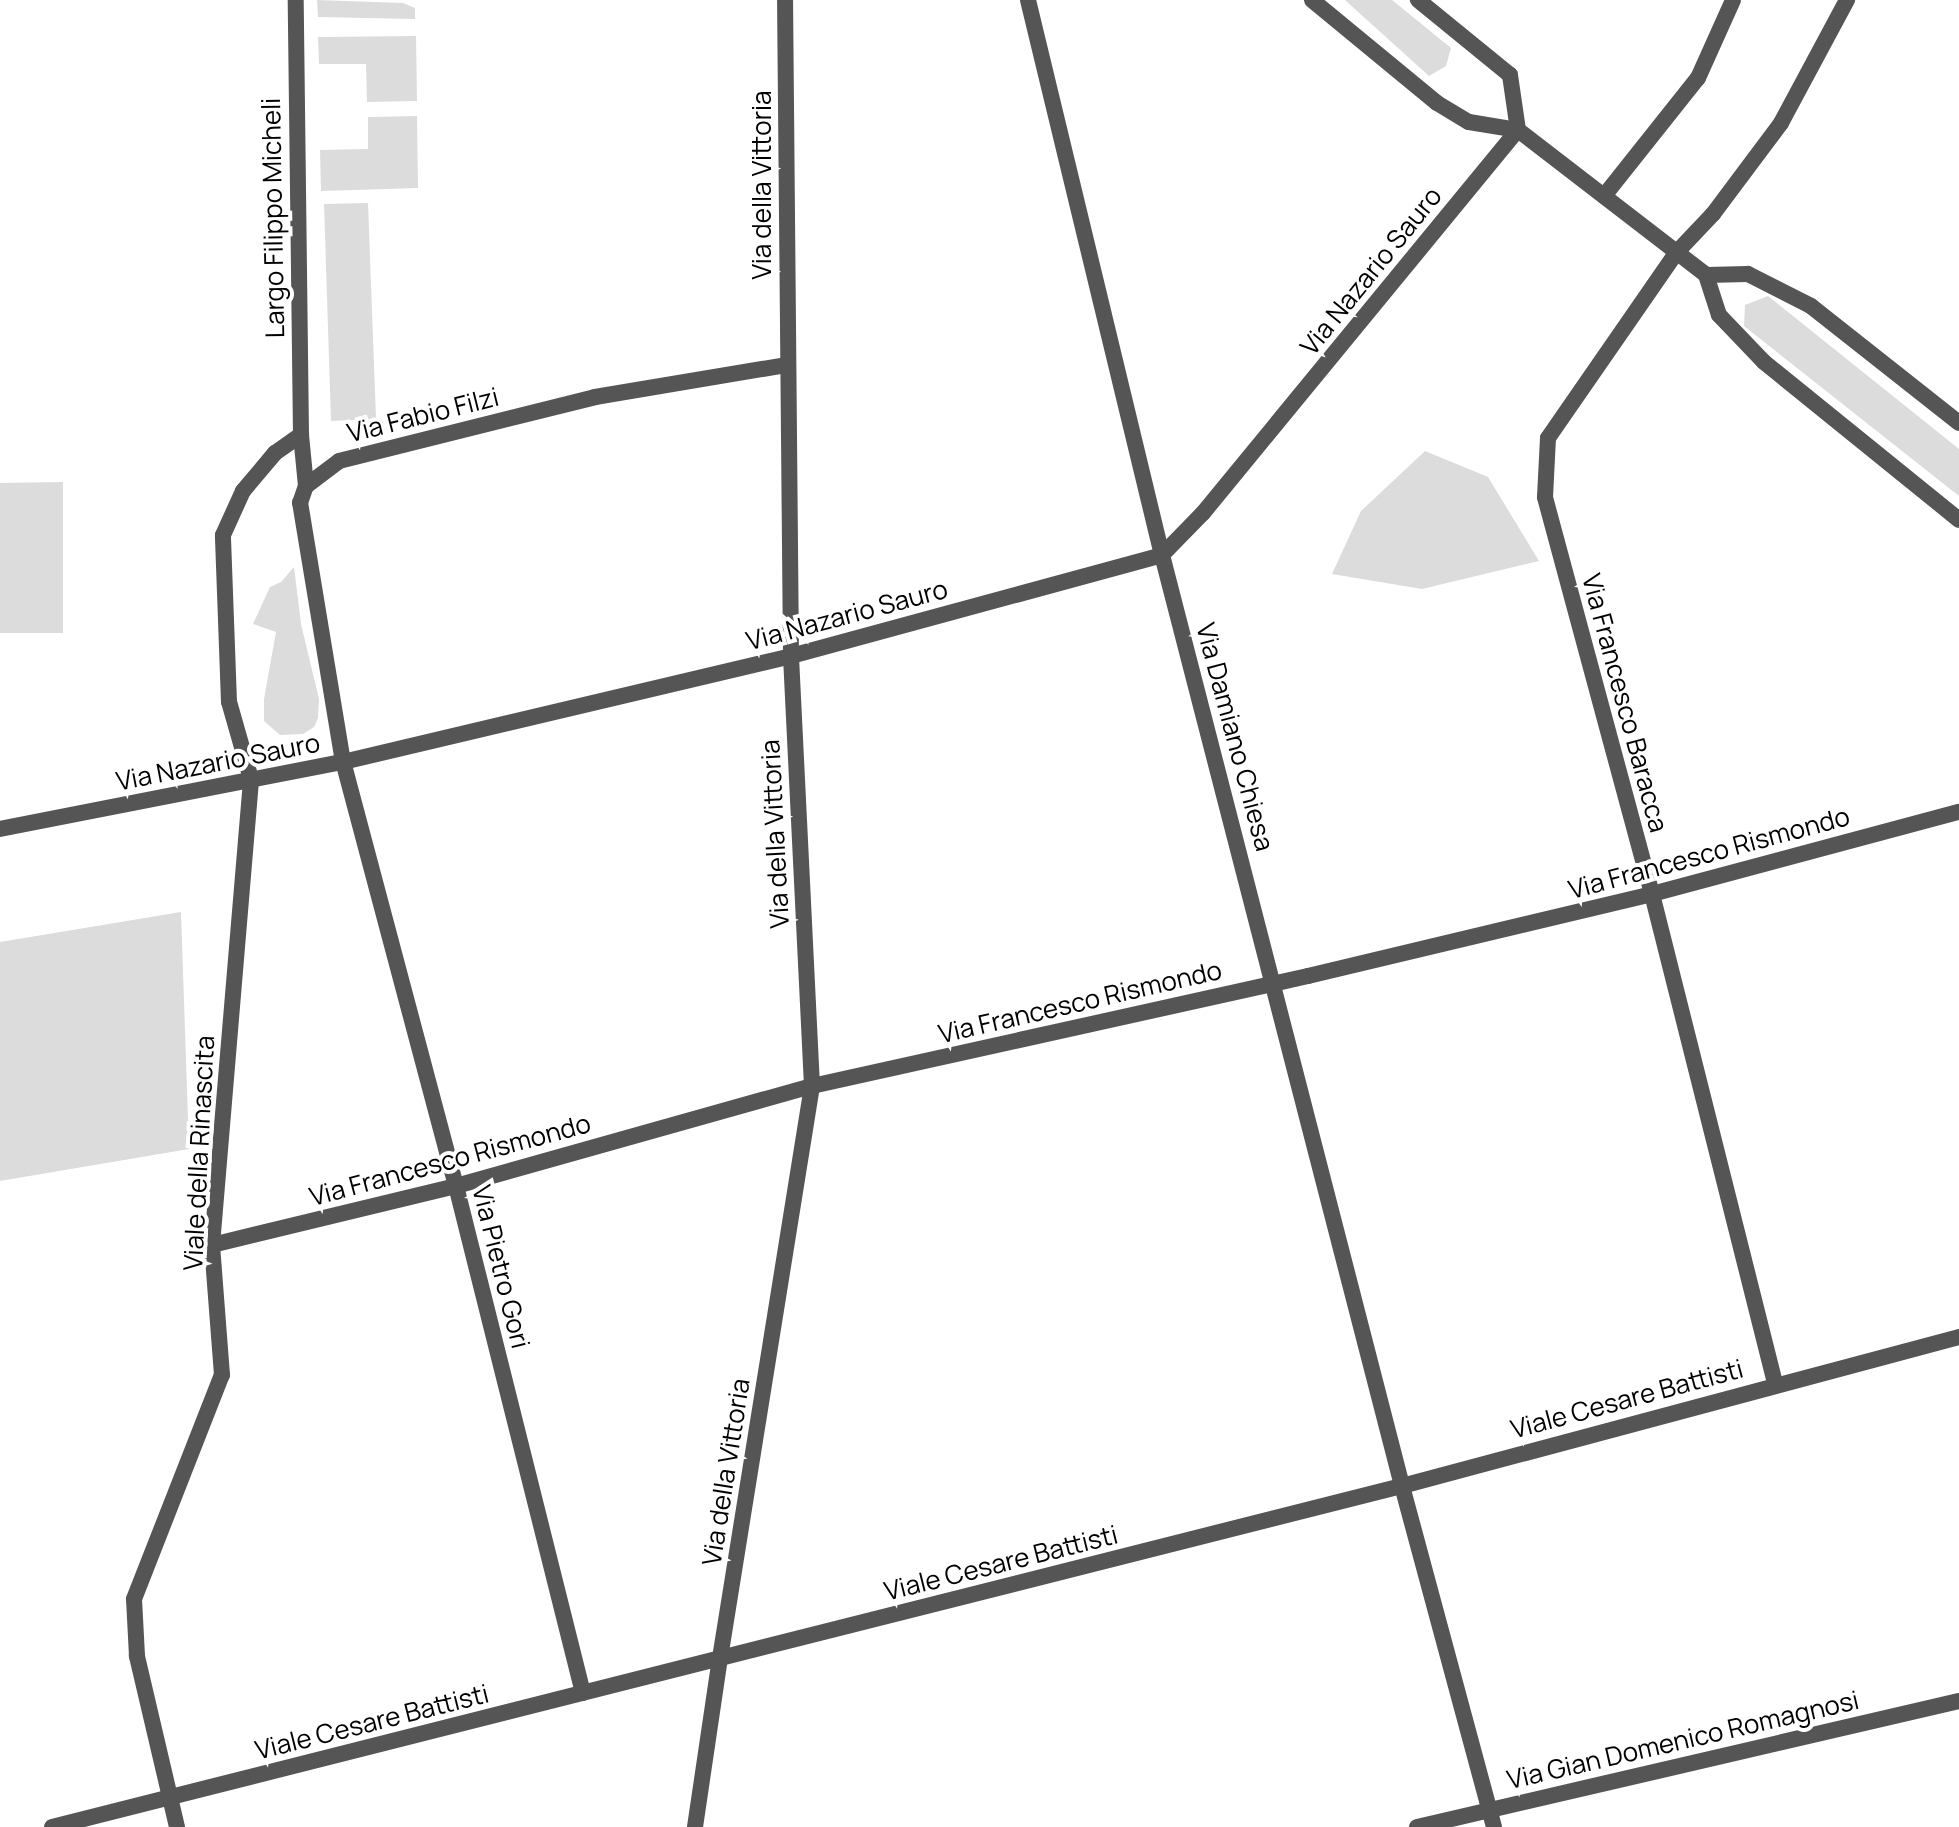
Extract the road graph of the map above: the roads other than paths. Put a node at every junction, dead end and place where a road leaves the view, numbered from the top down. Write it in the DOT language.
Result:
graph roads {
  1 [pos="296,0"];
  2 [pos="785,0"];
  3 [pos="1028,0"];
  4 [pos="1312,0"];
  5 [pos="1418,0"];
  6 [pos="1733,0"];
  7 [pos="1847,0"];
  8 [pos="1518,130"];
  9 [pos="1604,196"];
  10 [pos="1676,253"];
  11 [pos="1706,275"];
  12 [pos="787,365"];
  13 [pos="1959,423"];
  14 [pos="301,435"];
  15 [pos="306,486"];
  16 [pos="1959,520"];
  17 [pos="1162,555"];
  18 [pos="791,656"];
  19 [pos="343,762"];
  20 [pos="251,779"];
  21 [pos="1959,812"];
  22 [pos="0,829"];
  23 [pos="1652,894"];
  24 [pos="1276,983"];
  25 [pos="812,1086"];
  26 [pos="456,1186"];
  27 [pos="212,1245"];
  28 [pos="1959,1337"];
  29 [pos="1775,1383"];
  30 [pos="1402,1486"];
  31 [pos="720,1658"];
  32 [pos="583,1693"];
  33 [pos="1959,1701"];
  34 [pos="170,1798"];
  35 [pos="1489,1809"];
  36 [pos="52,1827"];
  37 [pos="177,1827"];
  38 [pos="695,1827"];
  39 [pos="1417,1827"];
  40 [pos="1494,1827"];
  1 -- 14 [label="street, Largo Filippo Micheli"];
  2 -- 12 [label="street, Via della Vittoria"];
  3 -- 17 [label="street, Via Damiano Chiesa"];
  4 -- 8 [label="street"];
  5 -- 8 [label="street"];
  6 -- 9 [label="street"];
  7 -- 10 [label="street, Via Francesco Baracca"];
  8 -- 9 [label="street"];
  8 -- 17 [label="street, Via Nazario Sauro"];
  9 -- 10 [label="street"];
  10 -- 11 [label="street"];
  10 -- 23 [label="street, Via Francesco Baracca"];
  11 -- 13 [label="street"];
  11 -- 16 [label="street"];
  12 -- 15 [label="street, Via Fabio Filzi"];
  12 -- 18 [label="street, Via della Vittoria"];
  14 -- 15 [label="street, Largo Filippo Micheli"];
  14 -- 20 [label="street"];
  15 -- 19 [label="street"];
  17 -- 18 [label="street, Via Nazario Sauro"];
  17 -- 24 [label="street, Via Damiano Chiesa"];
  18 -- 19 [label="street, Via Nazario Sauro"];
  18 -- 25 [label="street, Via della Vittoria"];
  19 -- 20 [label="street, Via Nazario Sauro"];
  19 -- 26 [label="street, Via Pietro Gori"];
  20 -- 22 [label="street, Via Nazario Sauro"];
  20 -- 27 [label="street, Viale della Rinascita"];
  21 -- 23 [label="street, Via Francesco Rismondo"];
  23 -- 24 [label="street, Via Francesco Rismondo"];
  23 -- 29 [label="street, Via Francesco Baracca"];
  24 -- 25 [label="street, Via Francesco Rismondo"];
  24 -- 30 [label="street, Via Damiano Chiesa"];
  25 -- 26 [label="street, Via Francesco Rismondo"];
  25 -- 31 [label="street, Via della Vittoria"];
  26 -- 27 [label="street, Via Francesco Rismondo"];
  26 -- 32 [label="street, Via Pietro Gori"];
  27 -- 34 [label="street, Viale della Rinascita"];
  28 -- 29 [label="street, Viale Cesare Battisti"];
  29 -- 30 [label="street, Viale Cesare Battisti"];
  30 -- 31 [label="street, Viale Cesare Battisti"];
  30 -- 35 [label="street, Via Damiano Chiesa"];
  31 -- 32 [label="street, Viale Cesare Battisti"];
  31 -- 38 [label="street, Via della Vittoria"];
  32 -- 34 [label="street, Viale Cesare Battisti"];
  33 -- 35 [label="street, Via Gian Domenico Romagnosi"];
  34 -- 36 [label="street, Viale Cesare Battisti"];
  34 -- 37 [label="street, Viale della Rinascita"];
  35 -- 39 [label="street, Via Gian Domenico Romagnosi"];
  35 -- 40 [label="street, Via Damiano Chiesa"];
}
